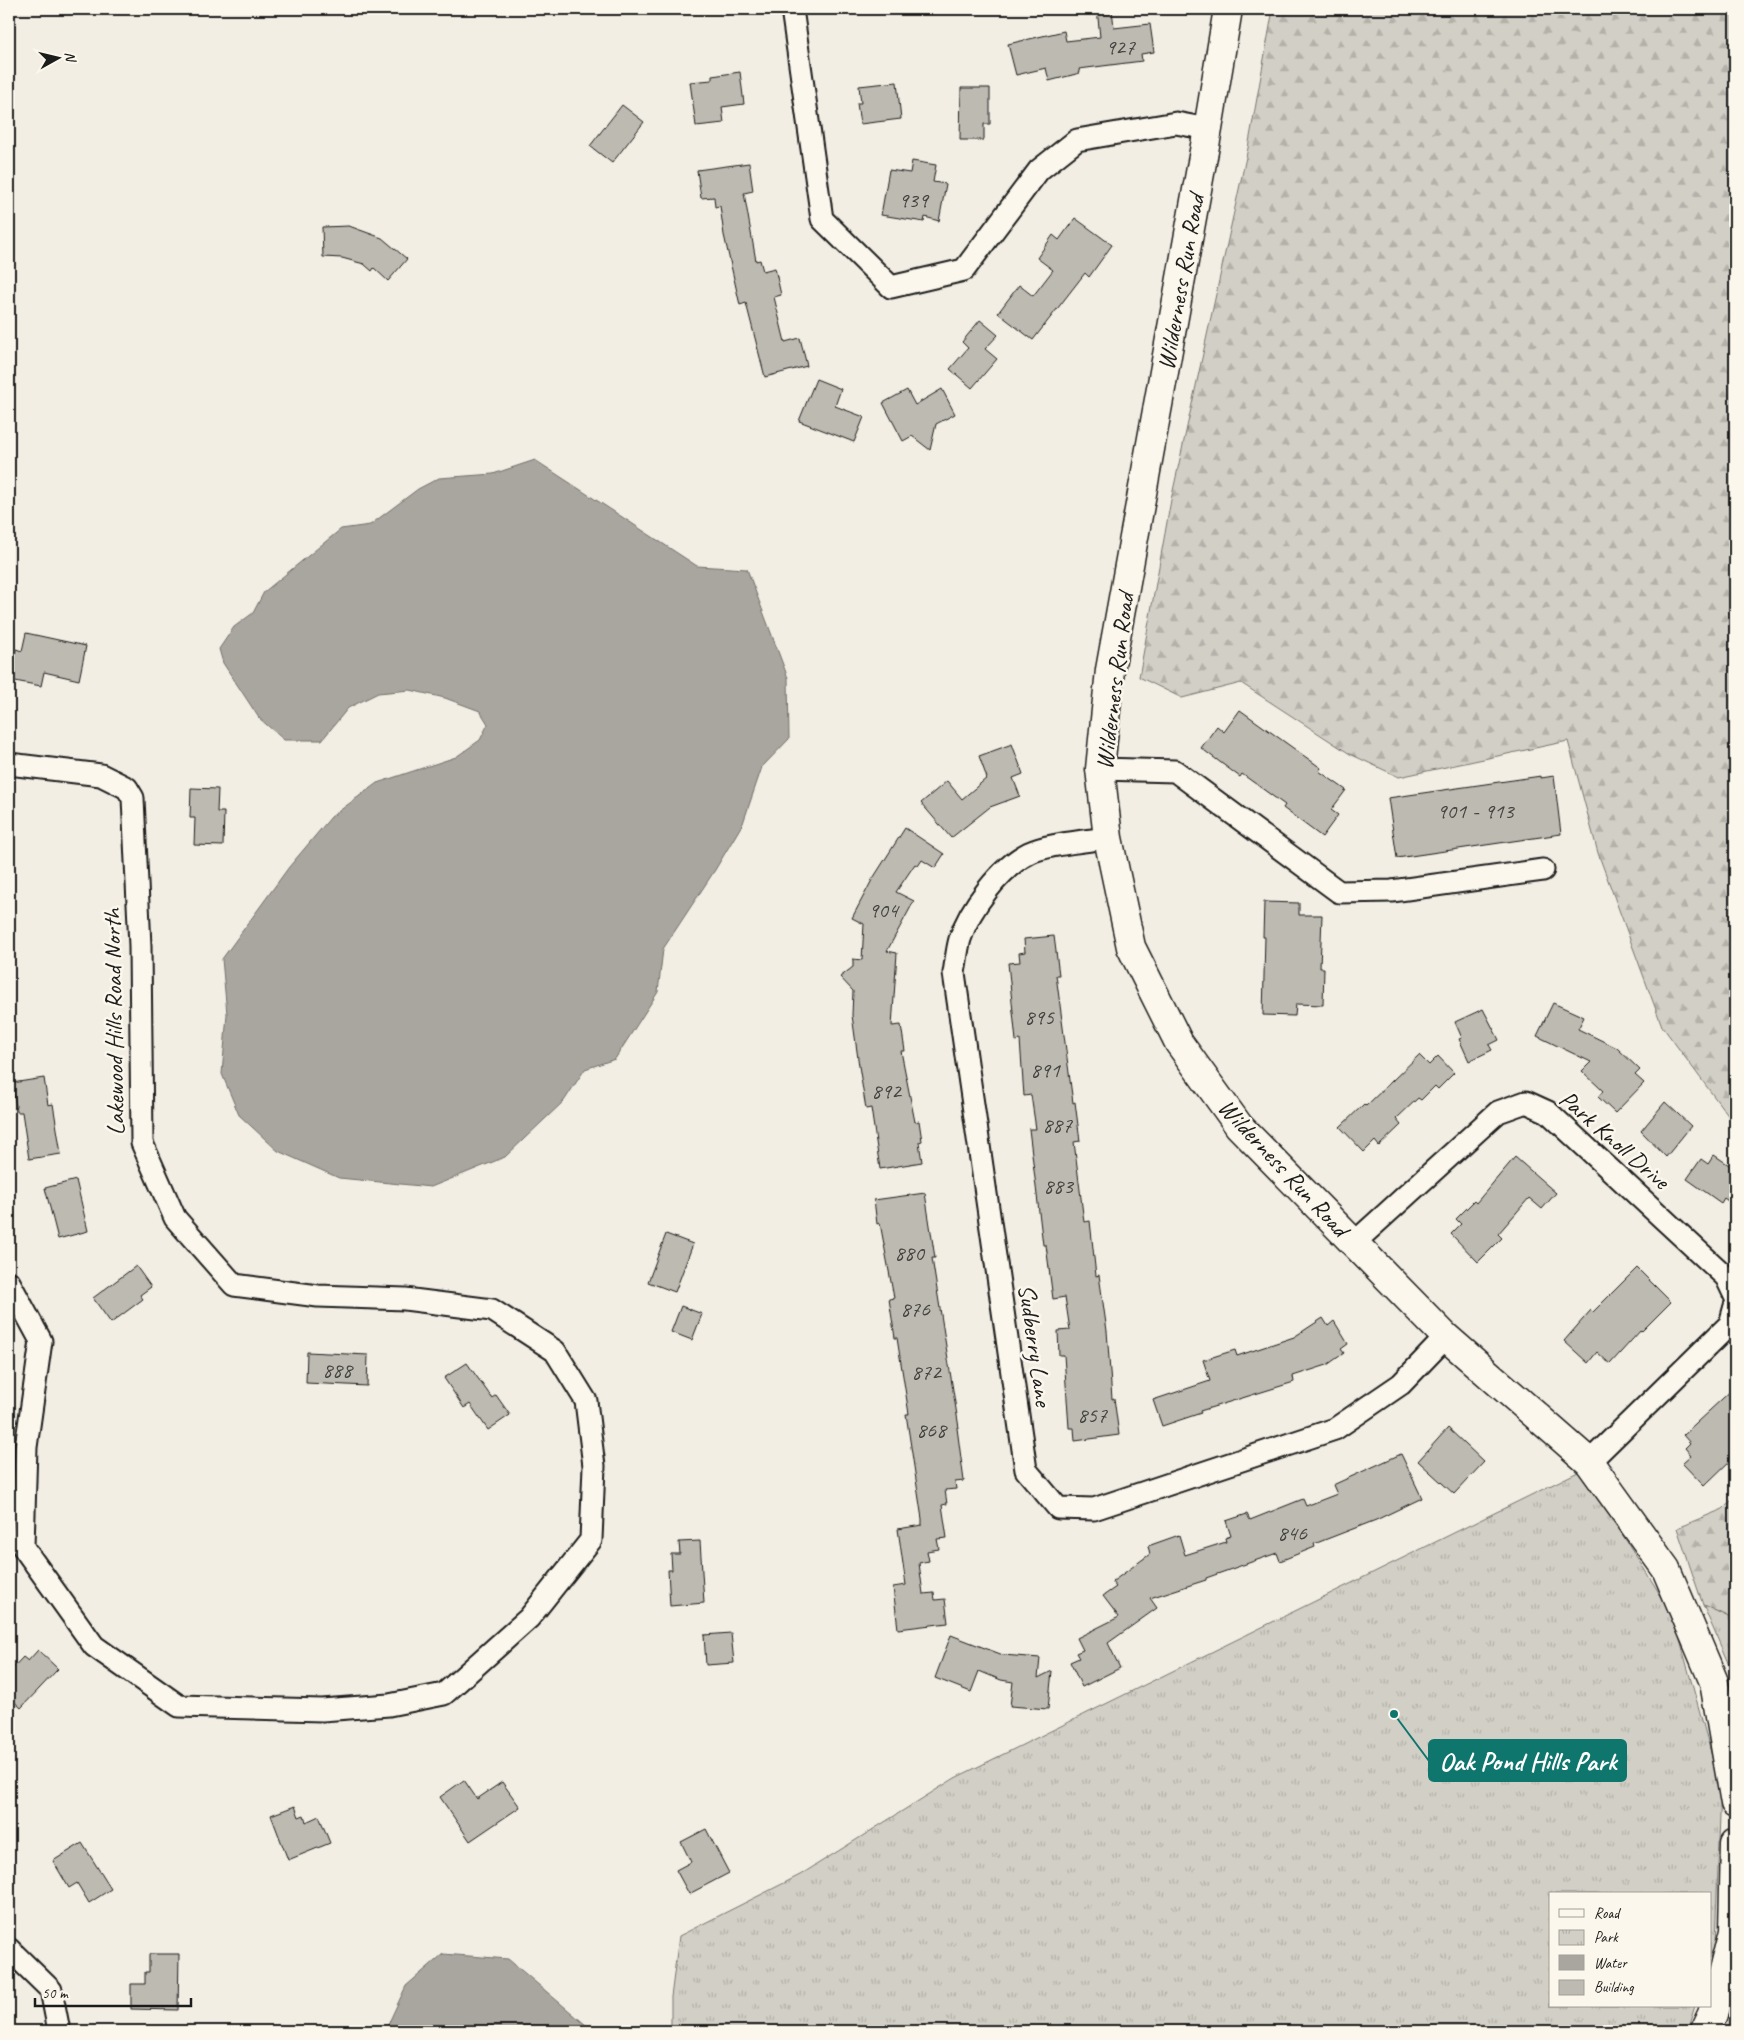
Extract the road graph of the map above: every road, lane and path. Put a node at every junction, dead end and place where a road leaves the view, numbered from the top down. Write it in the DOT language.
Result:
graph roads {
  1 [pos="792,9"];
  2 [pos="1228,9"];
  3 [pos="1208,129"];
  4 [pos="9,764"];
  5 [pos="1100,769"];
  6 [pos="1108,838"];
  7 [pos="1543,870"];
  8 [pos="1354,1242"];
  9 [pos="9,1282"];
  10 [pos="1735,1296"];
  11 [pos="1735,1306"];
  12 [pos="1446,1336"];
  13 [pos="1590,1462"];
  14 [pos="1735,1803"];
  15 [pos="1735,1844"];
  16 [pos="9,1949"];
  17 [pos="59,2031"];
  18 [pos="1704,2031"];
  1 -- 3 [label="street"];
  2 -- 3 [label="street, Wilderness Run Road"];
  3 -- 5 [label="street, Wilderness Run Road"];
  4 -- 9 [label="street, Lakewood Hills Road North"];
  5 -- 6 [label="street, Wilderness Run Road"];
  5 -- 7 [label="street"];
  6 -- 8 [label="street, Wilderness Run Road"];
  6 -- 12 [label="street, Sudberry Lane"];
  8 -- 10 [label="street, Park Knoll Drive"];
  8 -- 12 [label="street, Wilderness Run Road"];
  11 -- 13 [label="street"];
  12 -- 13 [label="street, Wilderness Run Road"];
  13 -- 14 [label="street, Wilderness Run Road"];
  15 -- 18 [label="street"];
  16 -- 17 [label="street"];
}
